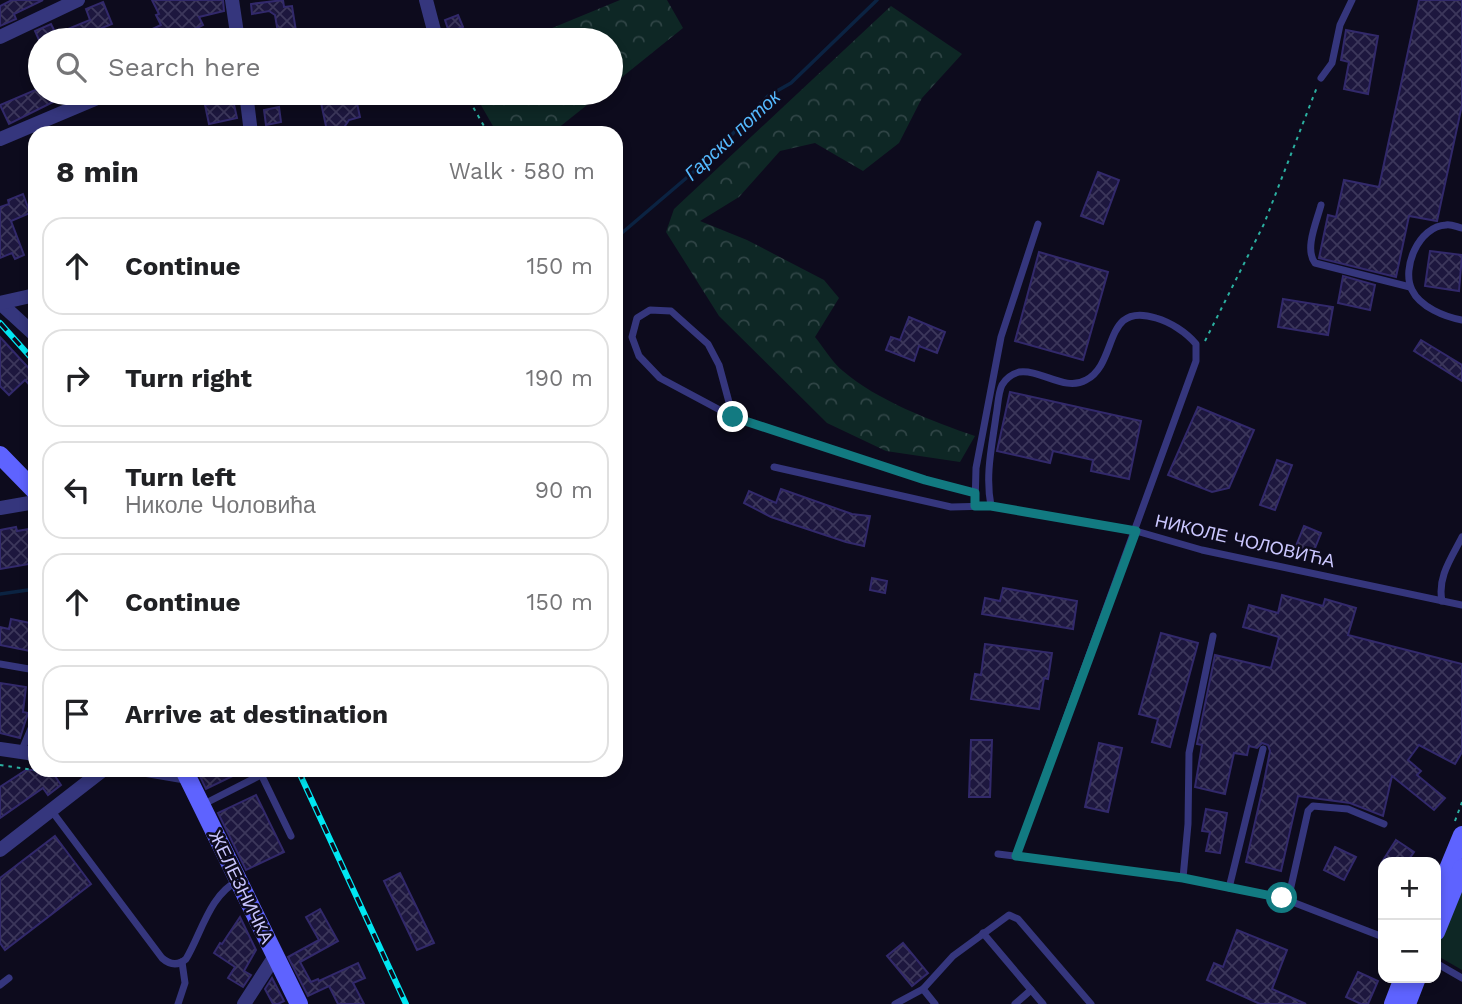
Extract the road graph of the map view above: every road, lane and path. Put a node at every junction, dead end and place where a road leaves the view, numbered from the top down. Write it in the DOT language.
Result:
graph roads {
  1 [pos="78,0"];
  2 [pos="232,0"];
  3 [pos="426,0"];
  4 [pos="1352,0"];
  5 [pos="236,28"];
  6 [pos="433,28"];
  7 [pos="0,37"];
  8 [pos="1321,78"];
  9 [pos="81,105"];
  10 [pos="248,105"];
  11 [pos="472,105"];
  12 [pos="31,126"];
  13 [pos="250,126"];
  14 [pos="484,126"];
  15 [pos="28,127"];
  16 [pos="0,139"];
  17 [pos="1321,205"];
  18 [pos="1038,224"];
  19 [pos="1462,228"];
  20 [pos="1410,287"];
  21 [pos="28,297"];
  22 [pos="0,303"];
  23 [pos="1462,320"];
  24 [pos="28,329"];
  25 [pos="1197,349"];
  26 [pos="733,417"];
  27 [pos="0,455"];
  28 [pos="774,467"];
  29 [pos="28,484"];
  30 [pos="975,493"];
  31 [pos="28,503"];
  32 [pos="975,506"];
  33 [pos="991,506"];
  34 [pos="0,508"];
  35 [pos="1136,531"];
  36 [pos="1462,537"];
  37 [pos="1458,553"];
  38 [pos="1442,601"];
  39 [pos="1462,605"];
  40 [pos="1213,636"];
  41 [pos="0,664"];
  42 [pos="28,669"];
  43 [pos="0,749"];
  44 [pos="1263,749"];
  45 [pos="28,753"];
  46 [pos="0,765"];
  47 [pos="28,768"];
  48 [pos="93,777"];
  49 [pos="188,777"];
  50 [pos="253,777"];
  51 [pos="262,777"];
  52 [pos="202,806"];
  53 [pos="51,810"];
  54 [pos="1384,824"];
  55 [pos="1462,835"];
  56 [pos="292,836"];
  57 [pos="0,850"];
  58 [pos="998,854"];
  59 [pos="1016,856"];
  60 [pos="1462,868"];
  61 [pos="1183,878"];
  62 [pos="238,881"];
  63 [pos="1441,886"];
  64 [pos="1229,888"];
  65 [pos="1288,900"];
  66 [pos="1441,920"];
  67 [pos="984,933"];
  68 [pos="1378,935"];
  69 [pos="275,956"];
  70 [pos="182,962"];
  71 [pos="1441,966"];
  72 [pos="9,978"];
  73 [pos="1462,978"];
  74 [pos="1401,983"];
  75 [pos="1415,983"];
  76 [pos="0,985"];
  77 [pos="923,989"];
  78 [pos="1031,990"];
  79 [pos="178,1004"];
  80 [pos="244,1004"];
  81 [pos="299,1004"];
  82 [pos="895,1004"];
  83 [pos="936,1004"];
  84 [pos="1015,1004"];
  85 [pos="1043,1004"];
  86 [pos="1091,1004"];
  87 [pos="1393,1004"];
  88 [pos="1407,1004"];
  1 -- 7 [label="street"];
  2 -- 5 [label="street"];
  3 -- 6 [label="street"];
  4 -- 8 [label="lane"];
  8 -- 25 [label="path"];
  9 -- 12 [label="street"];
  10 -- 13 [label="street"];
  11 -- 14 [label="path"];
  15 -- 16 [label="street"];
  17 -- 20 [label="lane"];
  18 -- 30 [label="lane"];
  19 -- 20 [label="lane"];
  20 -- 23 [label="lane"];
  21 -- 22 [label="street"];
  22 -- 24 [label="street"];
  25 -- 33 [label="lane"];
  25 -- 35 [label="lane"];
  26 -- 26 [label="lane"];
  26 -- 30 [label="lane"];
  27 -- 29 [label="street"];
  28 -- 32 [label="lane, НИКОЛЕ ЧОЛОВИЋА"];
  30 -- 32 [label="lane"];
  31 -- 34 [label="street"];
  32 -- 33 [label="lane, НИКОЛЕ ЧОЛОВИЋА"];
  33 -- 35 [label="lane, НИКОЛЕ ЧОЛОВИЋА"];
  35 -- 38 [label="lane, НИКОЛЕ ЧОЛОВИЋА"];
  35 -- 59 [label="lane"];
  36 -- 37 [label="lane"];
  37 -- 38 [label="lane"];
  38 -- 39 [label="lane, НИКОЛЕ ЧОЛОВИЋА"];
  40 -- 61 [label="lane"];
  41 -- 42 [label="lane"];
  43 -- 45 [label="street"];
  44 -- 64 [label="lane"];
  46 -- 47 [label="path"];
  48 -- 53 [label="street"];
  49 -- 52 [label="street, ЖЕЛЕЗНИЧКА"];
  50 -- 52 [label="lane"];
  51 -- 56 [label="lane"];
  52 -- 62 [label="street, ЖЕЛЕЗНИЧКА"];
  53 -- 57 [label="street"];
  53 -- 70 [label="lane"];
  54 -- 65 [label="lane"];
  55 -- 63 [label="street"];
  58 -- 59 [label="lane"];
  59 -- 61 [label="lane"];
  60 -- 66 [label="street"];
  61 -- 64 [label="lane"];
  62 -- 69 [label="street, ЖЕЛЕЗНИЧКА"];
  62 -- 70 [label="lane"];
  64 -- 65 [label="lane"];
  65 -- 68 [label="lane"];
  67 -- 77 [label="lane"];
  67 -- 78 [label="lane"];
  67 -- 86 [label="lane"];
  69 -- 80 [label="street"];
  69 -- 81 [label="street, ЖЕЛЕЗНИЧКА"];
  70 -- 79 [label="lane"];
  71 -- 73 [label="lane"];
  72 -- 76 [label="lane"];
  74 -- 87 [label="street"];
  75 -- 88 [label="street"];
  77 -- 82 [label="lane"];
  77 -- 83 [label="lane"];
  78 -- 84 [label="lane"];
  78 -- 85 [label="lane"];
}
